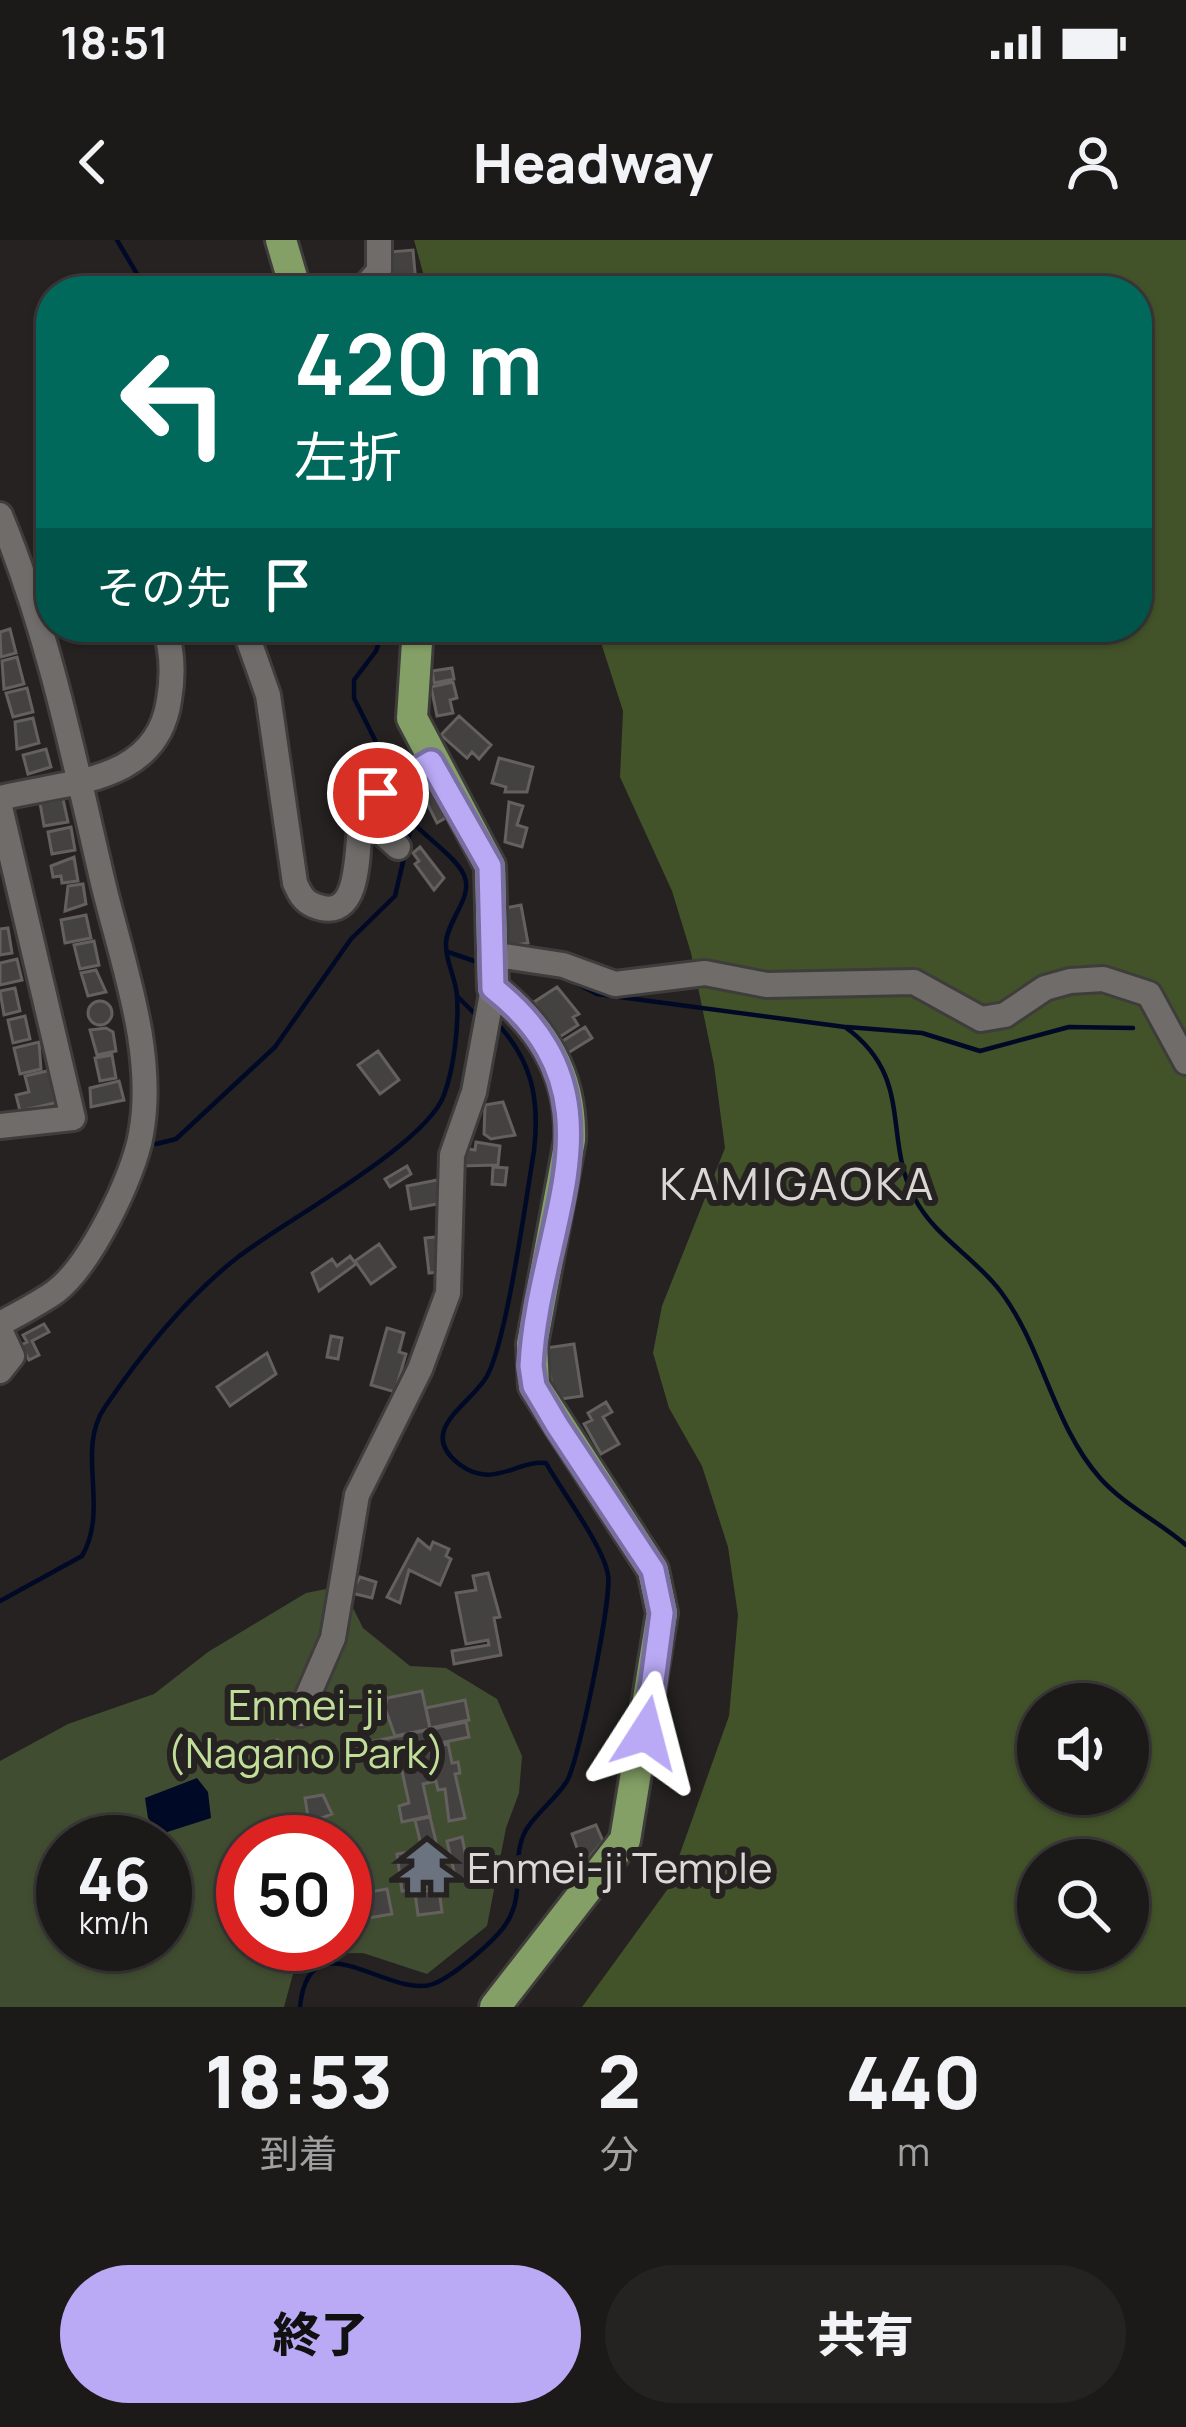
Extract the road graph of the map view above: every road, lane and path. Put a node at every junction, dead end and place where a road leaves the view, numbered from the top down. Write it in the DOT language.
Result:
graph roads {
  1 [pos="281,240"];
  2 [pos="380,240"];
  3 [pos="292,276"];
  4 [pos="374,276"];
  5 [pos="0,515"];
  6 [pos="36,611"];
  7 [pos="44,642"];
  8 [pos="166,642"];
  9 [pos="249,642"];
  10 [pos="417,642"];
  11 [pos="426,765"];
  12 [pos="79,780"];
  13 [pos="0,798"];
  14 [pos="372,798"];
  15 [pos="0,807"];
  16 [pos="398,847"];
  17 [pos="490,954"];
  18 [pos="493,988"];
  19 [pos="1186,1062"];
  20 [pos="0,1126"];
  21 [pos="0,1327"];
  22 [pos="0,1371"];
  23 [pos="300,1714"];
  24 [pos="495,2007"];
  1 -- 3 [label="main road"];
  2 -- 4 [label="street"];
  5 -- 6 [label="street"];
  7 -- 12 [label="street"];
  8 -- 12 [label="street"];
  9 -- 14 [label="street"];
  10 -- 11 [label="main road"];
  11 -- 14 [label="street"];
  11 -- 17 [label="main road"];
  12 -- 13 [label="street"];
  12 -- 21 [label="street"];
  14 -- 16 [label="street"];
  15 -- 20 [label="street"];
  17 -- 18 [label="main road"];
  17 -- 19 [label="street"];
  18 -- 23 [label="street"];
  18 -- 24 [label="main road"];
  21 -- 22 [label="street"];
}
